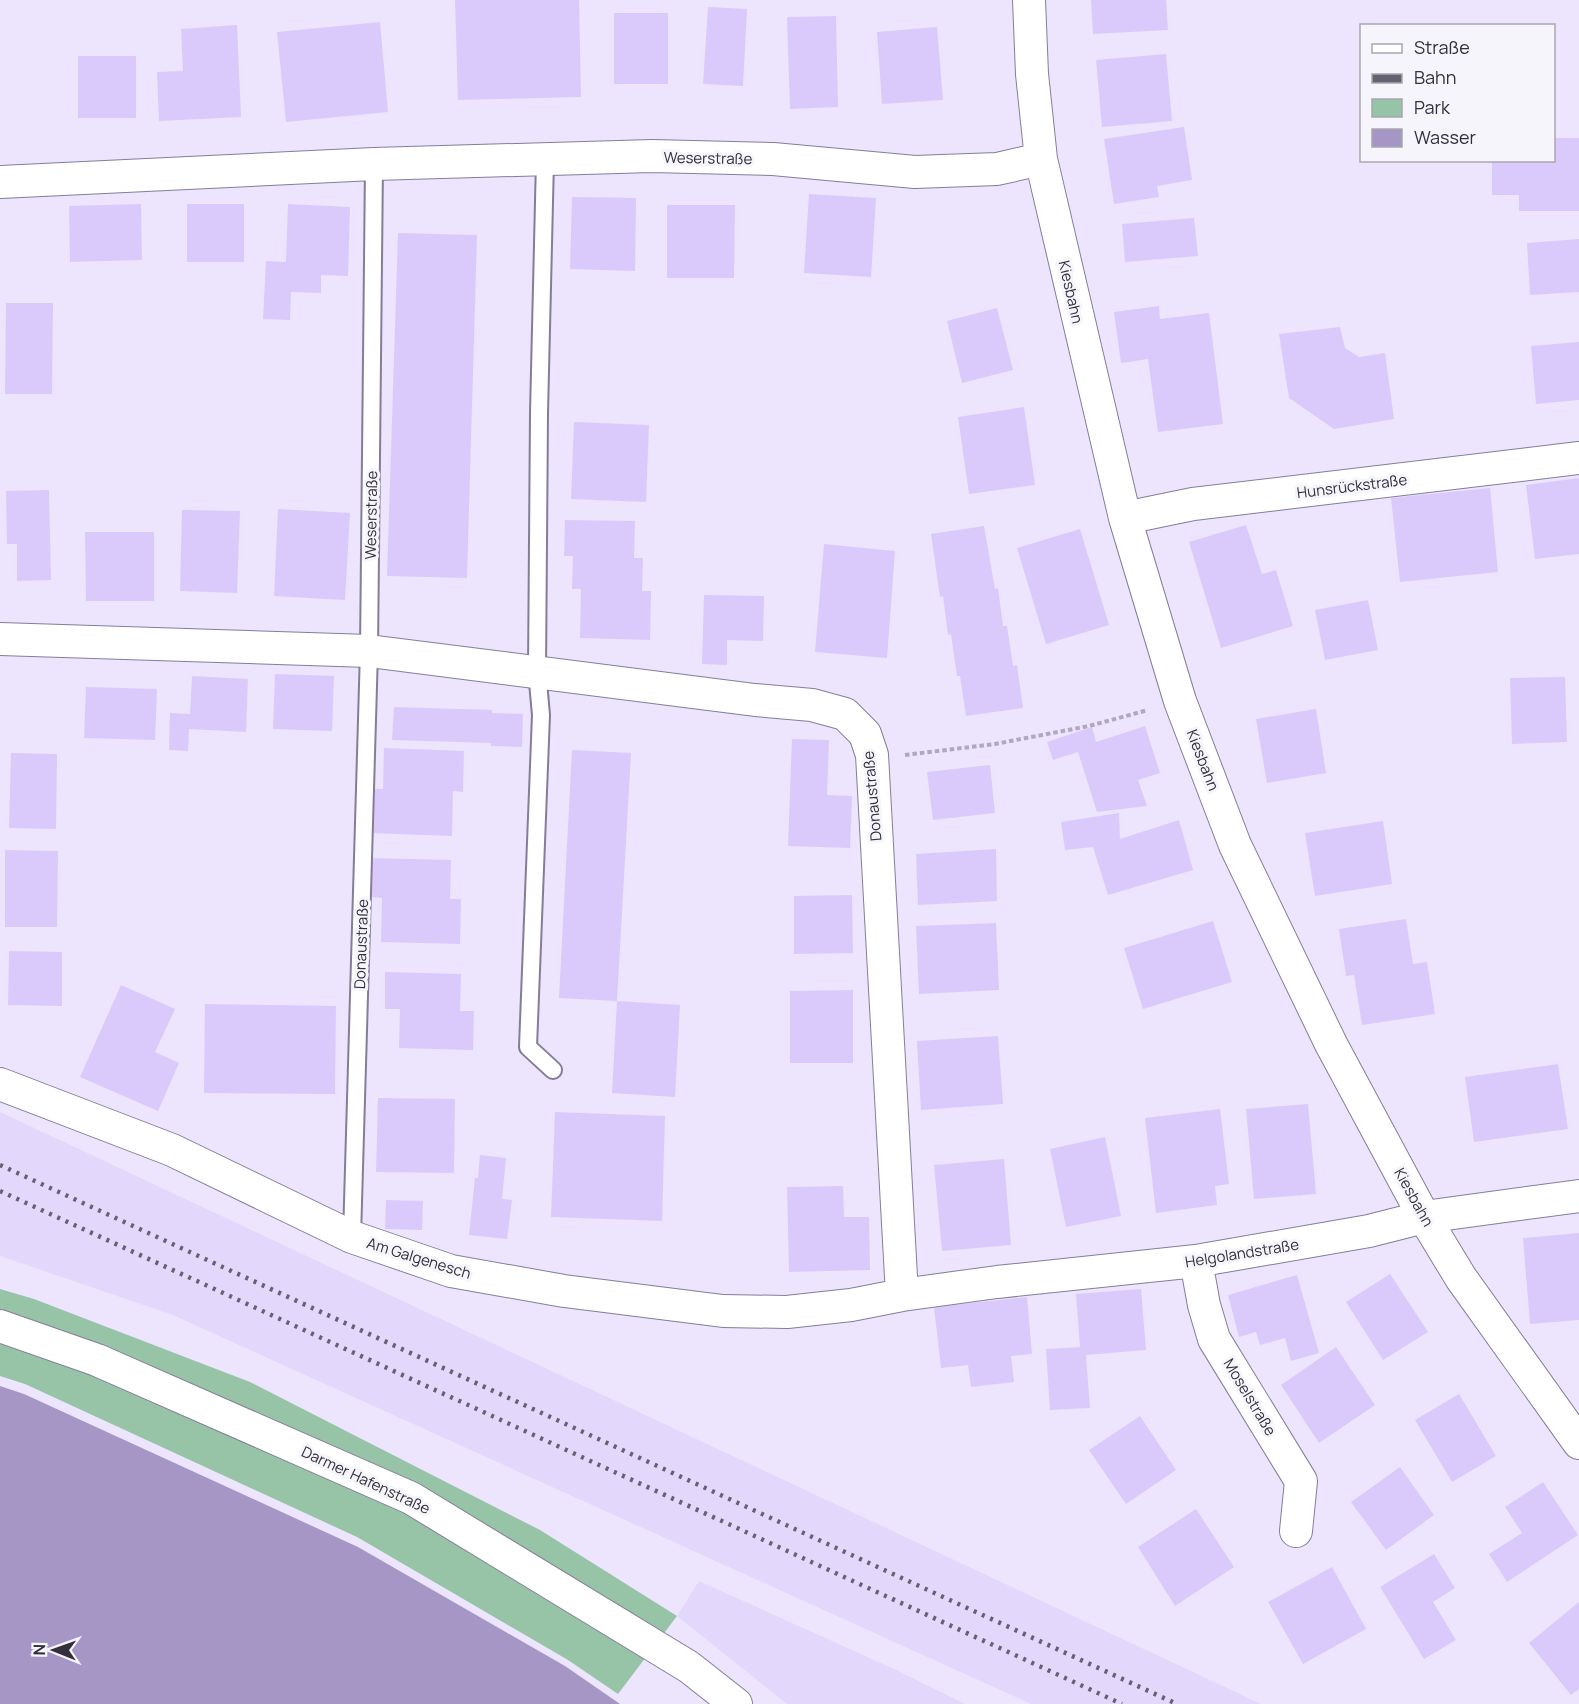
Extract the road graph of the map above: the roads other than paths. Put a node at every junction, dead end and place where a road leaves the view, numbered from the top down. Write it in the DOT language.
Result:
graph roads {
  1 [pos="1029,0"];
  2 [pos="1041,159"];
  3 [pos="545,160"];
  4 [pos="374,164"];
  5 [pos="0,182"];
  6 [pos="1579,458"];
  7 [pos="1125,518"];
  8 [pos="0,639"];
  9 [pos="369,651"];
  10 [pos="537,671"];
  11 [pos="553,1070"];
  12 [pos="0,1084"];
  13 [pos="1579,1196"];
  14 [pos="1424,1217"];
  15 [pos="352,1237"];
  16 [pos="1196,1261"];
  17 [pos="903,1295"];
  18 [pos="0,1326"];
  19 [pos="1579,1443"];
  20 [pos="1296,1531"];
  21 [pos="736,1704"];
  1 -- 2 [label="street, Kiesbahn"];
  2 -- 3 [label="street, Weserstraße"];
  2 -- 7 [label="street, Kiesbahn"];
  3 -- 4 [label="street, Weserstraße"];
  3 -- 10 [label="lane"];
  4 -- 5 [label="street, Weserstraße"];
  4 -- 9 [label="lane, Weserstraße"];
  6 -- 7 [label="street, Hunsrückstraße"];
  7 -- 14 [label="street, Kiesbahn"];
  8 -- 9 [label="street, Donaustraße"];
  9 -- 10 [label="street, Donaustraße"];
  9 -- 15 [label="lane, Donaustraße"];
  10 -- 11 [label="lane"];
  10 -- 17 [label="street, Donaustraße"];
  12 -- 15 [label="street, Am Galgenesch"];
  13 -- 14 [label="street, Helgolandstraße"];
  14 -- 16 [label="street, Helgolandstraße"];
  14 -- 19 [label="street, Kiesbahn"];
  15 -- 17 [label="street, Am Galgenesch"];
  16 -- 17 [label="street, Helgolandstraße"];
  16 -- 20 [label="street, Moselstraße"];
  18 -- 21 [label="street, Darmer Hafenstraße"];
}
